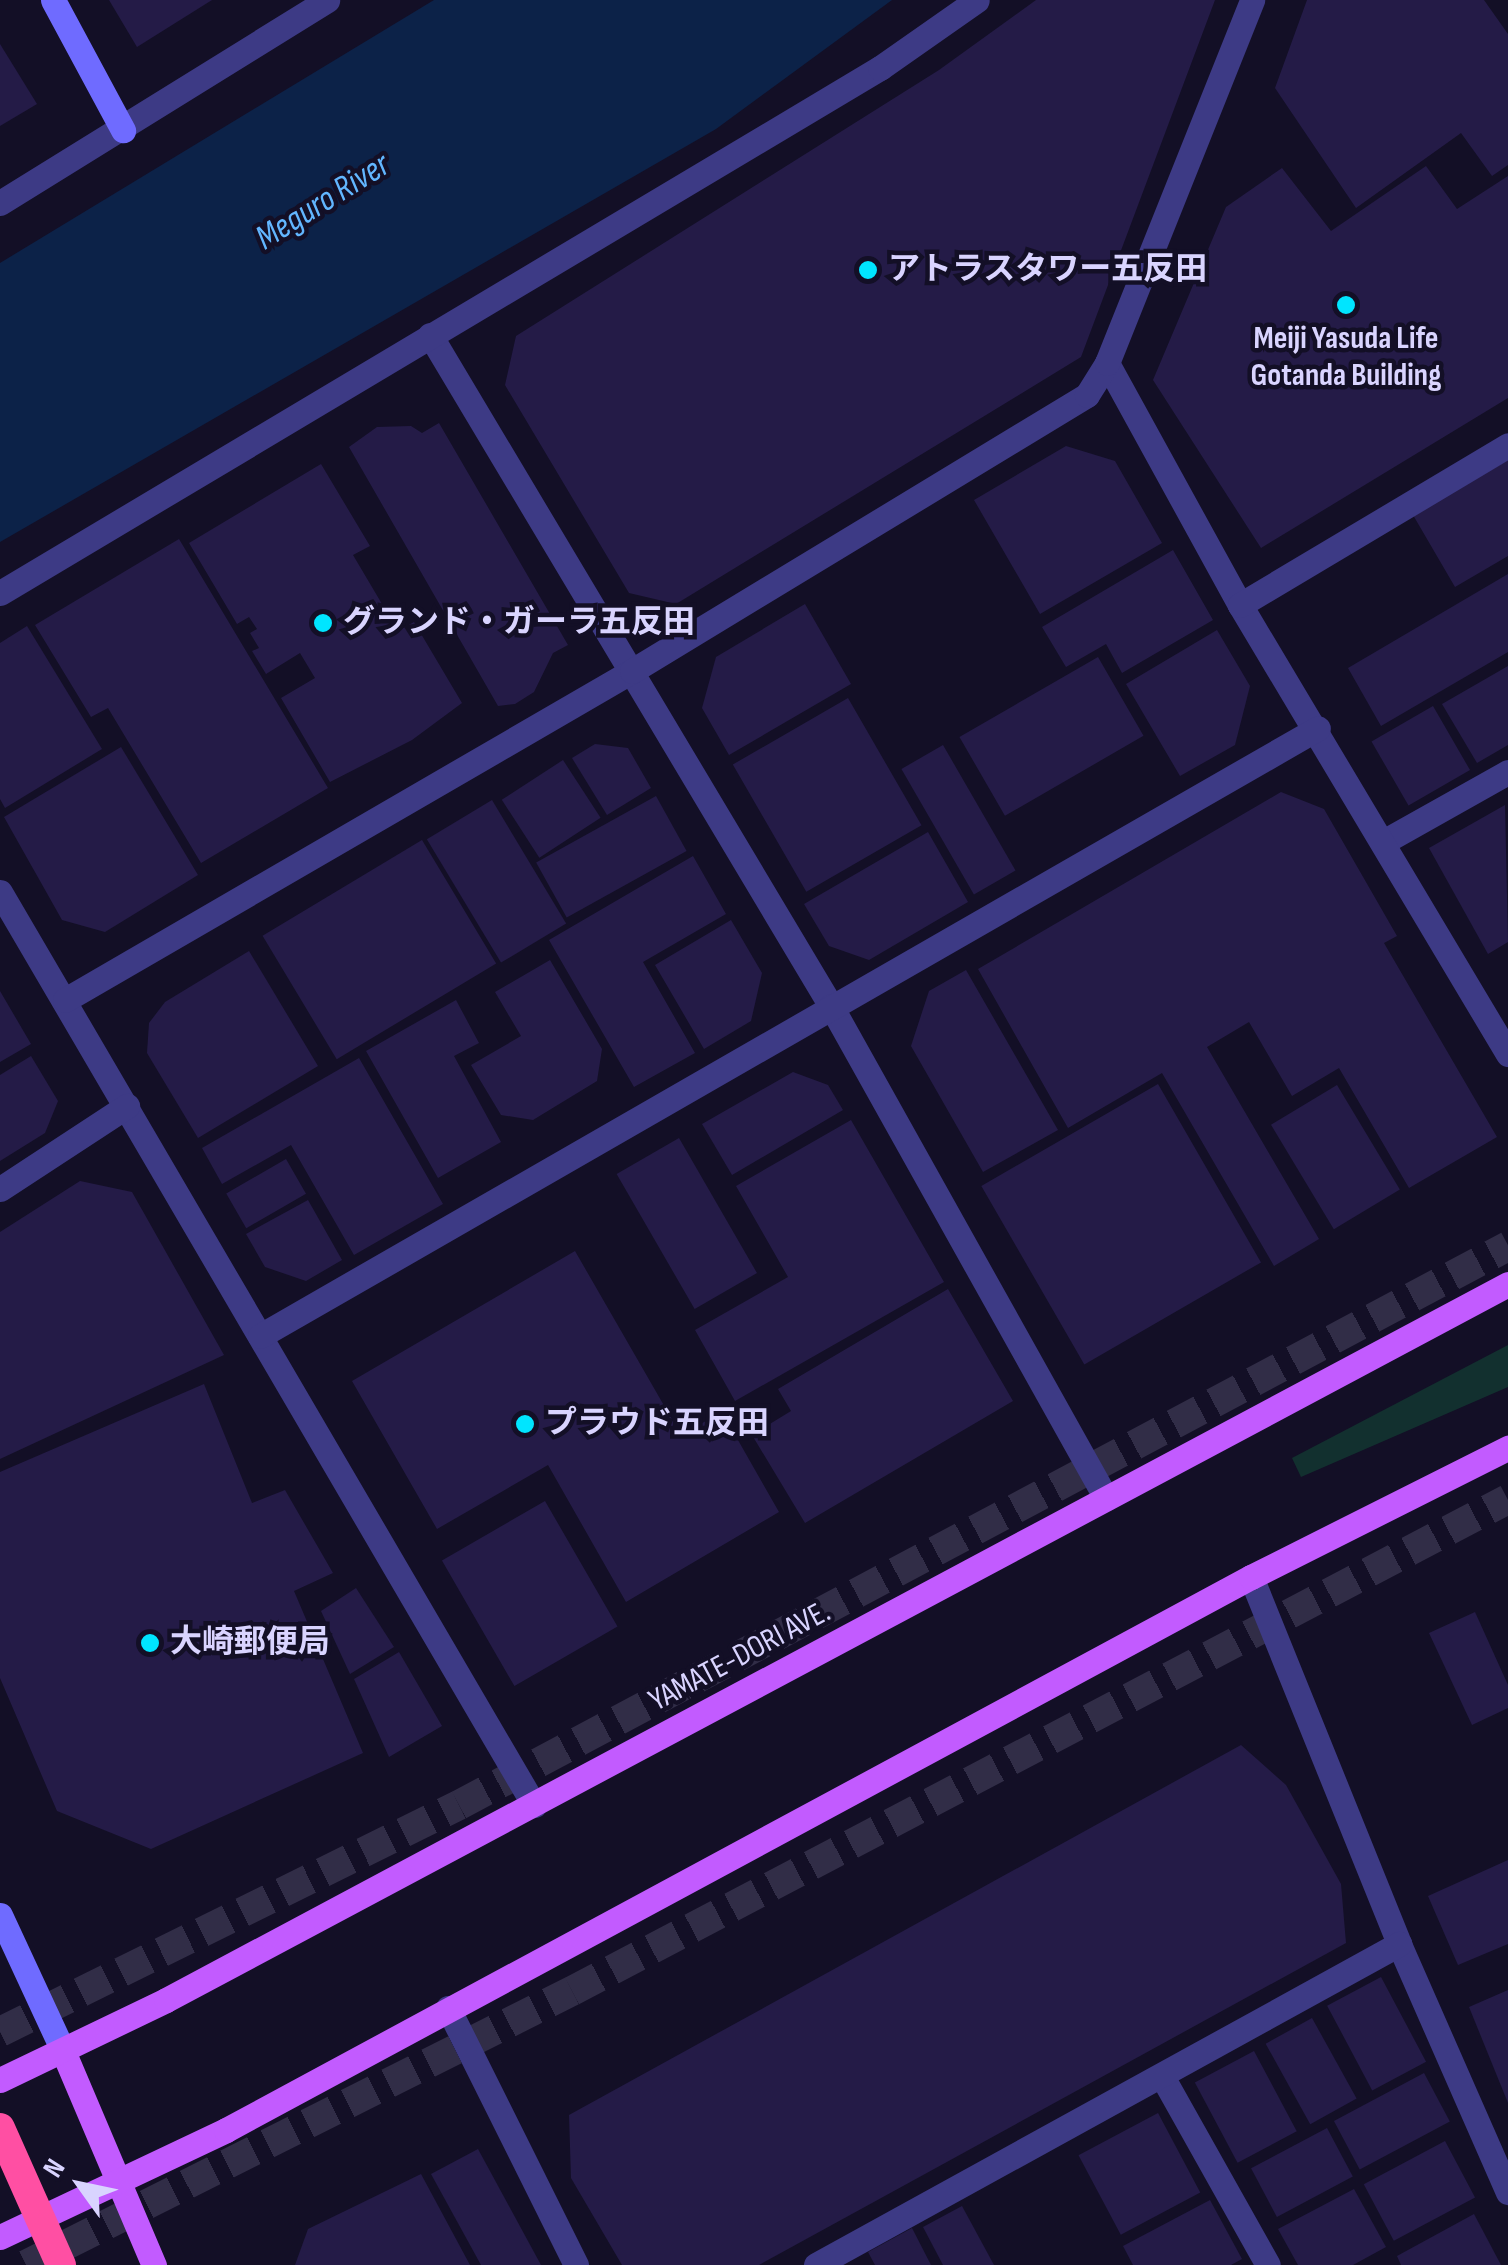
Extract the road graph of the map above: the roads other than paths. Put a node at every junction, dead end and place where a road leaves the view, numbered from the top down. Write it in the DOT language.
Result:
graph roads {
  1 [pos="52,0"];
  2 [pos="327,0"];
  3 [pos="977,0"];
  4 [pos="1252,0"];
  5 [pos="124,130"];
  6 [pos="0,203"];
  7 [pos="430,334"];
  8 [pos="1106,364"];
  9 [pos="1508,446"];
  10 [pos="0,593"];
  11 [pos="1240,605"];
  12 [pos="632,671"];
  13 [pos="1318,728"];
  14 [pos="1508,772"];
  15 [pos="1385,841"];
  16 [pos="0,892"];
  17 [pos="65,1000"];
  18 [pos="830,1006"];
  19 [pos="1508,1054"];
  20 [pos="126,1106"];
  21 [pos="0,1189"];
  22 [pos="1508,1284"];
  23 [pos="260,1336"];
  24 [pos="1508,1448"];
  25 [pos="1106,1498"];
  26 [pos="1251,1577"];
  27 [pos="534,1805"];
  28 [pos="0,1916"];
  29 [pos="1399,1944"];
  30 [pos="448,2008"];
  31 [pos="64,2050"];
  32 [pos="1163,2078"];
  33 [pos="0,2080"];
  34 [pos="0,2128"];
  35 [pos="122,2183"];
  36 [pos="1508,2192"];
  37 [pos="0,2237"];
  38 [pos="61,2265"];
  39 [pos="154,2265"];
  40 [pos="576,2265"];
  41 [pos="816,2265"];
  42 [pos="1268,2265"];
  1 -- 5 [label="street"];
  2 -- 5 [label="street"];
  3 -- 7 [label="street"];
  4 -- 8 [label="street"];
  5 -- 6 [label="street"];
  7 -- 10 [label="street"];
  7 -- 12 [label="street"];
  8 -- 11 [label="street"];
  8 -- 12 [label="street"];
  9 -- 11 [label="street"];
  11 -- 13 [label="street"];
  12 -- 17 [label="street"];
  12 -- 18 [label="street"];
  13 -- 15 [label="street"];
  13 -- 18 [label="street"];
  14 -- 15 [label="street"];
  15 -- 19 [label="street"];
  16 -- 17 [label="street"];
  17 -- 20 [label="street"];
  18 -- 23 [label="street"];
  18 -- 25 [label="street"];
  20 -- 21 [label="street"];
  20 -- 23 [label="street"];
  22 -- 25 [label="main road, YAMATE-DORI AVE."];
  23 -- 27 [label="street"];
  24 -- 26 [label="main road"];
  25 -- 27 [label="main road, YAMATE-DORI AVE."];
  26 -- 29 [label="street"];
  26 -- 30 [label="main road"];
  27 -- 31 [label="main road, YAMATE-DORI AVE."];
  28 -- 31 [label="street"];
  29 -- 32 [label="street"];
  29 -- 36 [label="street"];
  30 -- 35 [label="main road"];
  30 -- 40 [label="street"];
  31 -- 33 [label="main road, YAMATE-DORI AVE."];
  31 -- 35 [label="main road"];
  32 -- 41 [label="street"];
  32 -- 42 [label="street"];
  34 -- 38 [label="highway, bridge"];
  35 -- 37 [label="main road"];
  35 -- 39 [label="main road"];
}
